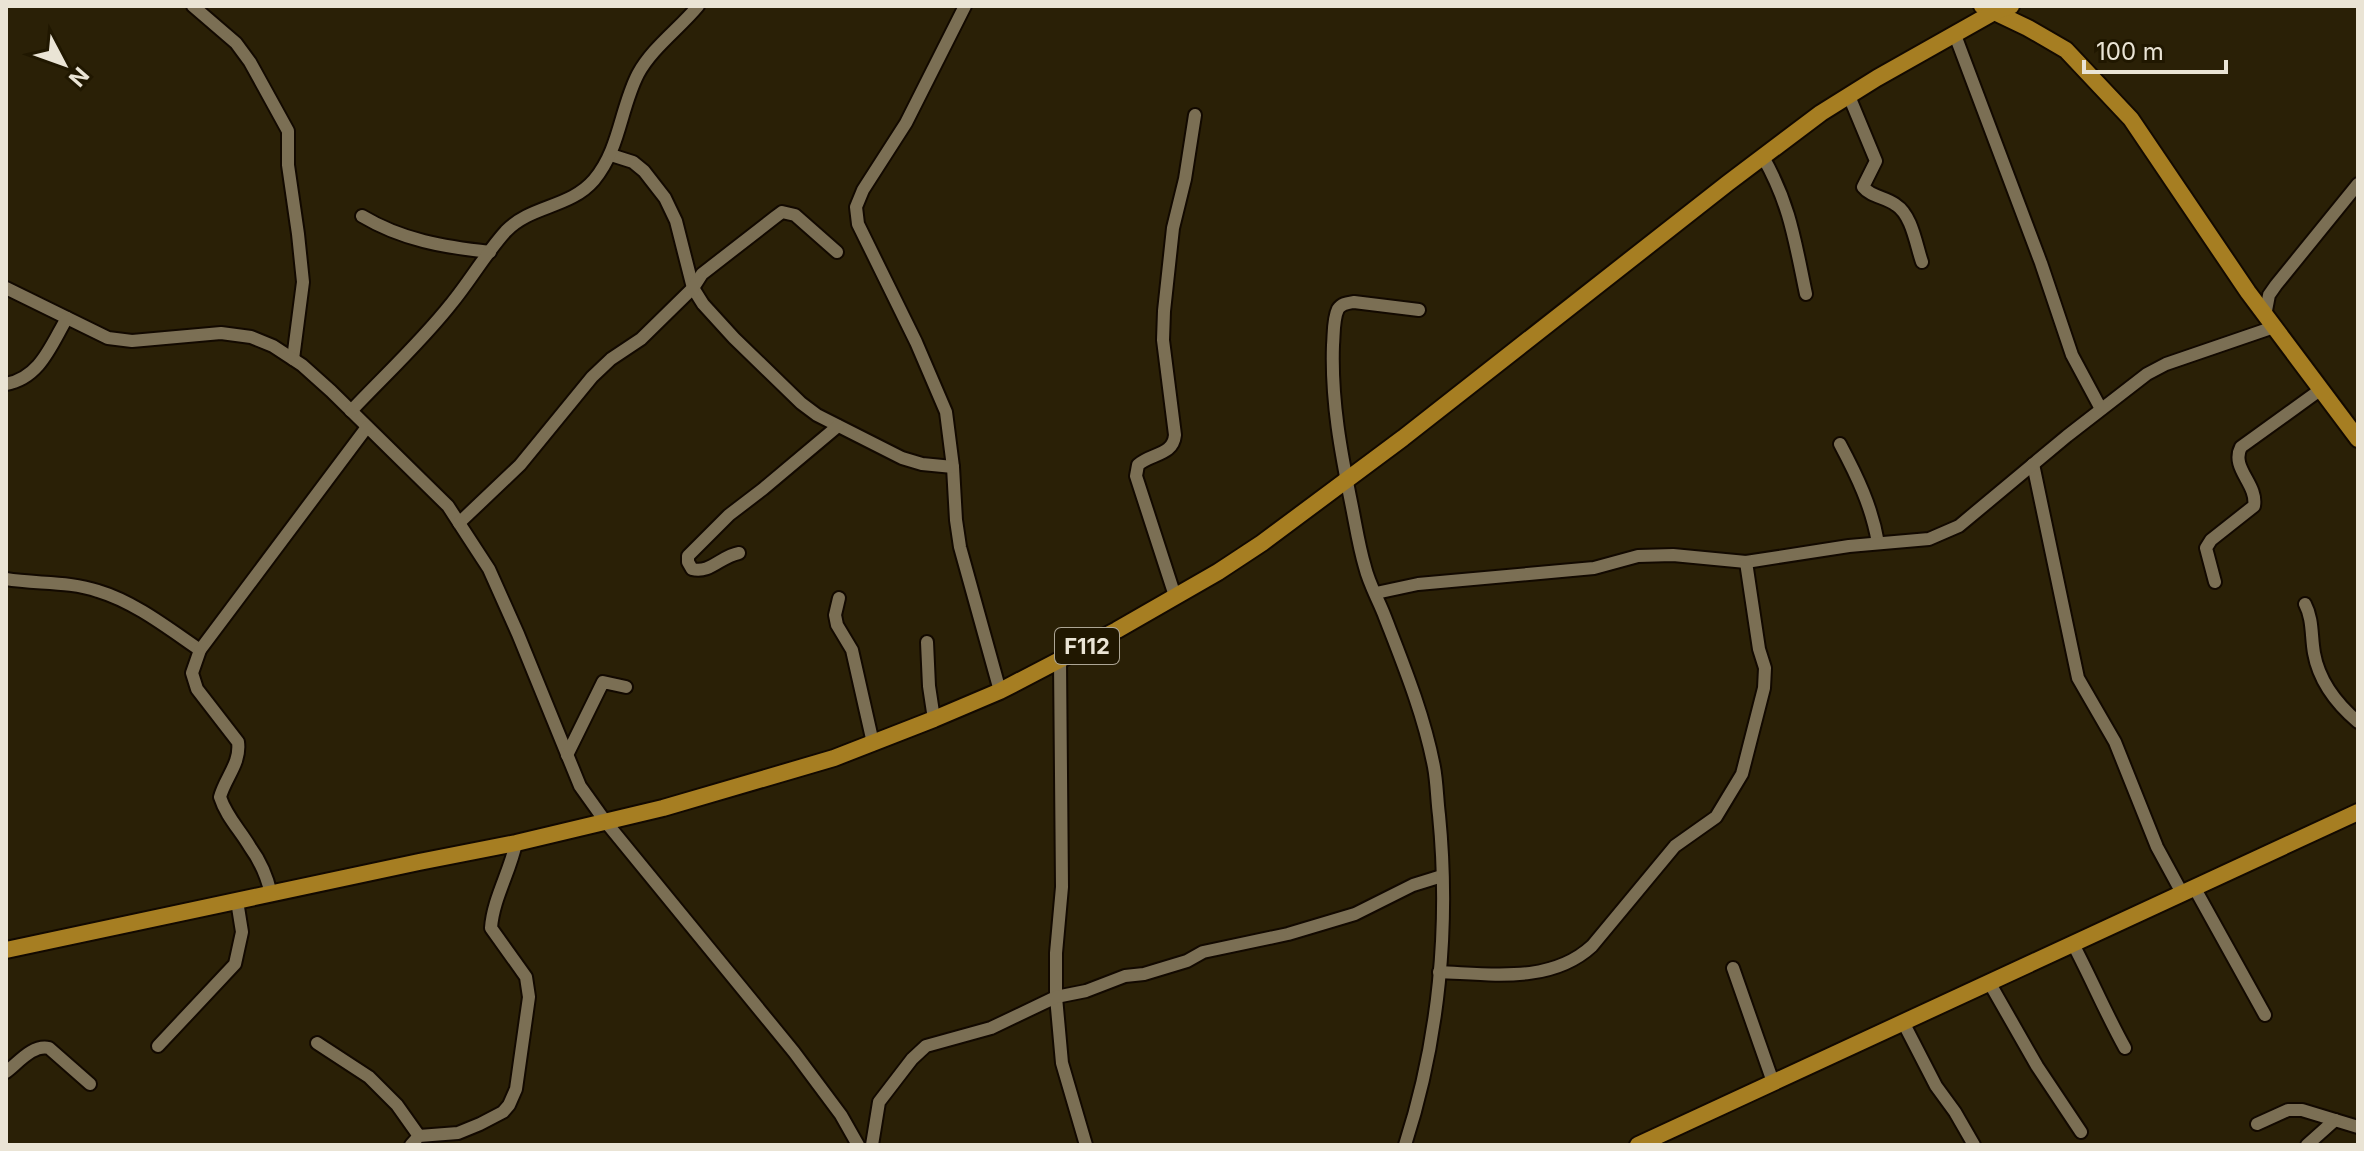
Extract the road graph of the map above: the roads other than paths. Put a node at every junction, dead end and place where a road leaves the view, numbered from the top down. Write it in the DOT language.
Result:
graph roads {
  1 [pos="193,6"];
  2 [pos="698,6"];
  3 [pos="965,6"];
  4 [pos="2011,6"];
  5 [pos="1988,9"];
  6 [pos="1955,35"];
  7 [pos="1849,96"];
  8 [pos="1195,115"];
  9 [pos="611,155"];
  10 [pos="1763,157"];
  11 [pos="2358,184"];
  12 [pos="362,216"];
  13 [pos="490,252"];
  14 [pos="837,252"];
  15 [pos="1922,262"];
  16 [pos="6,288"];
  17 [pos="693,288"];
  18 [pos="1806,294"];
  19 [pos="1419,310"];
  20 [pos="67,318"];
  21 [pos="2270,322"];
  22 [pos="293,359"];
  23 [pos="6,384"];
  24 [pos="2320,390"];
  25 [pos="2101,409"];
  26 [pos="351,411"];
  27 [pos="838,426"];
  28 [pos="367,427"];
  29 [pos="2358,439"];
  30 [pos="1840,444"];
  31 [pos="2033,464"];
  32 [pos="953,467"];
  33 [pos="1347,481"];
  34 [pos="459,523"];
  35 [pos="1878,543"];
  36 [pos="739,553"];
  37 [pos="1746,562"];
  38 [pos="6,579"];
  39 [pos="2215,582"];
  40 [pos="1376,593"];
  41 [pos="1175,596"];
  42 [pos="839,598"];
  43 [pos="2305,604"];
  44 [pos="927,642"];
  45 [pos="200,650"];
  46 [pos="1060,661"];
  47 [pos="626,687"];
  48 [pos="1000,691"];
  49 [pos="934,719"];
  50 [pos="2358,722"];
  51 [pos="873,743"];
  52 [pos="567,755"];
  53 [pos="2358,812"];
  54 [pos="605,821"];
  55 [pos="516,843"];
  56 [pos="1442,876"];
  57 [pos="2188,890"];
  58 [pos="271,894"];
  59 [pos="237,901"];
  60 [pos="2073,944"];
  61 [pos="6,950"];
  62 [pos="1733,968"];
  63 [pos="1439,972"];
  64 [pos="1989,982"];
  65 [pos="1056,997"];
  66 [pos="2265,1015"];
  67 [pos="1903,1022"];
  68 [pos="317,1043"];
  69 [pos="158,1046"];
  70 [pos="2125,1048"];
  71 [pos="6,1072"];
  72 [pos="1773,1082"];
  73 [pos="90,1084"];
  74 [pos="2335,1120"];
  75 [pos="2257,1124"];
  76 [pos="2358,1127"];
  77 [pos="2081,1132"];
  78 [pos="1666,1139"];
  79 [pos="415,1141"];
  80 [pos="858,1145"];
  81 [pos="872,1145"];
  82 [pos="1086,1145"];
  83 [pos="1405,1145"];
  84 [pos="1638,1145"];
  85 [pos="1974,1145"];
  86 [pos="2307,1145"];
  1 -- 22 [label="street"];
  2 -- 9 [label="street"];
  3 -- 32 [label="street"];
  4 -- 5 [label="main road, F112"];
  5 -- 6 [label="main road, F112"];
  5 -- 21 [label="main road"];
  6 -- 7 [label="main road, F112"];
  6 -- 25 [label="street"];
  7 -- 10 [label="main road, F112"];
  7 -- 15 [label="street"];
  8 -- 41 [label="street"];
  9 -- 13 [label="street"];
  9 -- 17 [label="street"];
  10 -- 18 [label="street"];
  10 -- 33 [label="main road, F112"];
  11 -- 21 [label="street"];
  12 -- 13 [label="street"];
  13 -- 26 [label="street"];
  14 -- 17 [label="street"];
  16 -- 20 [label="street"];
  17 -- 27 [label="street"];
  17 -- 34 [label="street"];
  19 -- 33 [label="street"];
  20 -- 22 [label="street"];
  20 -- 23 [label="street"];
  21 -- 24 [label="main road"];
  21 -- 25 [label="street"];
  22 -- 26 [label="street"];
  24 -- 29 [label="main road"];
  24 -- 39 [label="street"];
  25 -- 31 [label="street"];
  26 -- 28 [label="street"];
  27 -- 32 [label="street"];
  27 -- 36 [label="street"];
  28 -- 34 [label="street"];
  28 -- 45 [label="street"];
  30 -- 35 [label="street"];
  31 -- 35 [label="street"];
  31 -- 57 [label="street"];
  32 -- 48 [label="street"];
  33 -- 40 [label="street"];
  33 -- 41 [label="main road, F112"];
  34 -- 52 [label="street"];
  35 -- 37 [label="street"];
  37 -- 40 [label="street"];
  37 -- 63 [label="street"];
  38 -- 45 [label="street"];
  40 -- 56 [label="street"];
  41 -- 46 [label="main road, F112"];
  42 -- 51 [label="street"];
  43 -- 50 [label="street"];
  44 -- 49 [label="street"];
  45 -- 58 [label="street"];
  46 -- 48 [label="main road, F112"];
  46 -- 65 [label="street"];
  47 -- 52 [label="street"];
  48 -- 49 [label="main road, F112"];
  49 -- 51 [label="main road, F112"];
  51 -- 54 [label="main road, F112"];
  52 -- 54 [label="street"];
  53 -- 57 [label="main road"];
  54 -- 55 [label="main road, F112"];
  54 -- 80 [label="street"];
  55 -- 58 [label="main road, F112"];
  55 -- 79 [label="street"];
  56 -- 63 [label="street"];
  56 -- 65 [label="street"];
  57 -- 60 [label="main road"];
  57 -- 66 [label="street"];
  58 -- 59 [label="main road, F112"];
  59 -- 61 [label="main road, F112"];
  59 -- 69 [label="street"];
  60 -- 64 [label="main road"];
  60 -- 70 [label="street"];
  62 -- 72 [label="street"];
  63 -- 83 [label="street"];
  64 -- 67 [label="main road"];
  64 -- 77 [label="street"];
  65 -- 81 [label="street"];
  65 -- 82 [label="street"];
  67 -- 72 [label="main road"];
  67 -- 85 [label="street"];
  68 -- 79 [label="street"];
  71 -- 73 [label="street"];
  72 -- 78 [label="main road"];
  74 -- 75 [label="street"];
  74 -- 76 [label="street"];
  74 -- 86 [label="street"];
  78 -- 84 [label="main road"];
}
